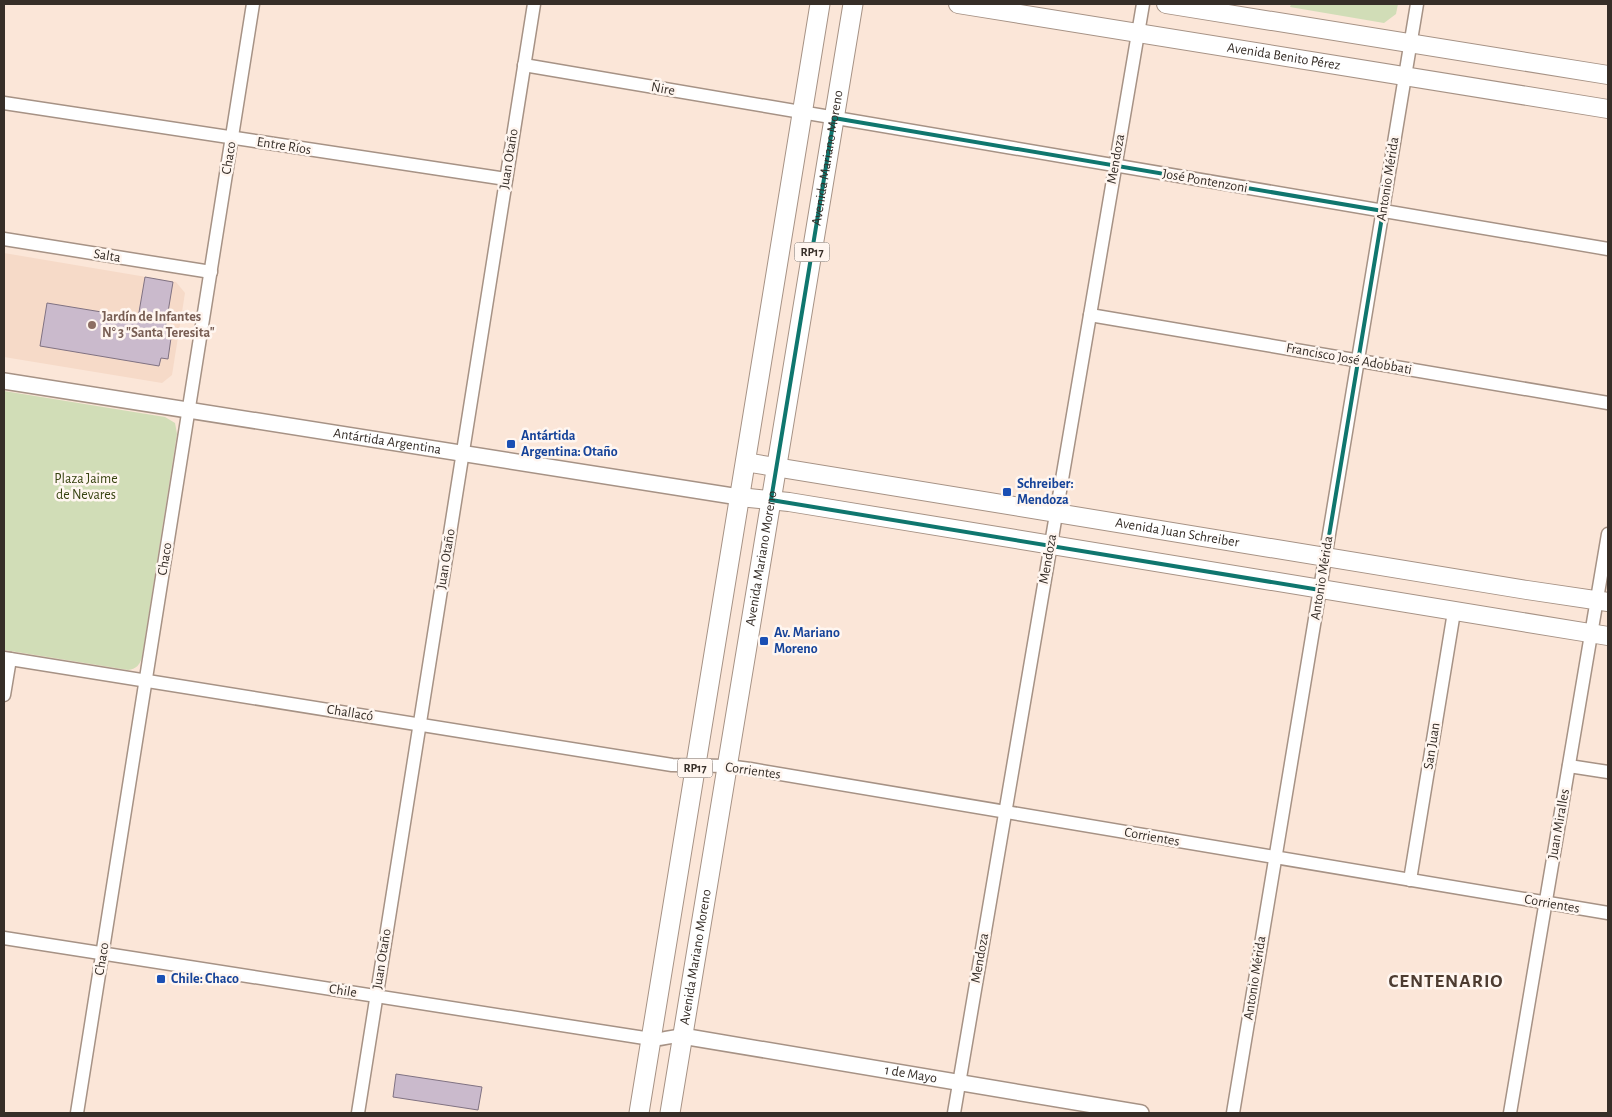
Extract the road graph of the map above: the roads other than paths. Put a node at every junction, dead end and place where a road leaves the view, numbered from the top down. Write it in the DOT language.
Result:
graph roads {
  1 [pos="253,4"];
  2 [pos="534,4"];
  3 [pos="820,4"];
  4 [pos="852,4"];
  5 [pos="958,4"];
  6 [pos="1143,4"];
  7 [pos="1166,4"];
  8 [pos="1417,4"];
  9 [pos="1138,33"];
  10 [pos="1411,43"];
  11 [pos="524,65"];
  12 [pos="1608,75"];
  13 [pos="1405,76"];
  14 [pos="4,103"];
  15 [pos="1608,109"];
  16 [pos="803,112"];
  17 [pos="834,118"];
  18 [pos="232,138"];
  19 [pos="1115,165"];
  20 [pos="506,179"];
  21 [pos="1383,211"];
  22 [pos="4,239"];
  23 [pos="1608,249"];
  24 [pos="210,272"];
  25 [pos="1090,315"];
  26 [pos="1358,360"];
  27 [pos="4,381"];
  28 [pos="1608,403"];
  29 [pos="189,410"];
  30 [pos="462,454"];
  31 [pos="745,462"];
  32 [pos="776,467"];
  33 [pos="740,498"];
  34 [pos="771,500"];
  35 [pos="1056,513"];
  36 [pos="1608,534"];
  37 [pos="1051,545"];
  38 [pos="1325,557"];
  39 [pos="1320,590"];
  40 [pos="1603,601"];
  41 [pos="1454,612"];
  42 [pos="1600,635"];
  43 [pos="7,659"];
  44 [pos="146,681"];
  45 [pos="4,695"];
  46 [pos="419,724"];
  47 [pos="696,766"];
  48 [pos="727,766"];
  49 [pos="1569,766"];
  50 [pos="1608,772"];
  51 [pos="1005,812"];
  52 [pos="1275,857"];
  53 [pos="1410,880"];
  54 [pos="1546,902"];
  55 [pos="1608,913"];
  56 [pos="4,938"];
  57 [pos="103,953"];
  58 [pos="376,996"];
  59 [pos="682,1036"];
  60 [pos="651,1040"];
  61 [pos="959,1083"];
  62 [pos="77,1113"];
  63 [pos="358,1113"];
  64 [pos="639,1113"];
  65 [pos="670,1113"];
  66 [pos="954,1113"];
  67 [pos="1141,1113"];
  68 [pos="1232,1113"];
  69 [pos="1510,1113"];
  1 -- 18 [label="street, Chaco"];
  2 -- 11 [label="street, Juan Otaño"];
  3 -- 16 [label="main road, RP17"];
  4 -- 17 [label="main road, Avenida Mariano Moreno / RP17"];
  5 -- 9 [label="main road, Avenida Benito Pérez"];
  6 -- 9 [label="street, Mendoza"];
  7 -- 10 [label="main road"];
  8 -- 10 [label="street, Antonio Mérida"];
  9 -- 13 [label="main road, Avenida Benito Pérez"];
  9 -- 19 [label="street, Mendoza"];
  10 -- 12 [label="main road"];
  10 -- 13 [label="street, Antonio Mérida"];
  11 -- 16 [label="street, Ñire"];
  11 -- 20 [label="street, Juan Otaño"];
  13 -- 15 [label="main road, Avenida Benito Pérez"];
  13 -- 21 [label="street, Antonio Mérida"];
  14 -- 18 [label="street, Entre Ríos"];
  16 -- 17 [label="street, José Pontenzoni"];
  16 -- 31 [label="main road, RP17"];
  17 -- 19 [label="street, José Pontenzoni"];
  17 -- 32 [label="main road, Avenida Mariano Moreno / RP17"];
  18 -- 20 [label="street, Entre Ríos"];
  18 -- 24 [label="street, Chaco"];
  19 -- 21 [label="street, José Pontenzoni"];
  19 -- 25 [label="street, Mendoza"];
  20 -- 30 [label="street, Juan Otaño"];
  21 -- 23 [label="street, José Pontenzoni"];
  21 -- 26 [label="street, Antonio Mérida"];
  22 -- 24 [label="street, Salta"];
  24 -- 29 [label="street, Chaco"];
  25 -- 26 [label="street, Francisco José Adobbati"];
  25 -- 35 [label="street, Mendoza"];
  26 -- 28 [label="street, Francisco José Adobbati"];
  26 -- 38 [label="street, Antonio Mérida"];
  27 -- 29 [label="street, Antártida Argentina"];
  29 -- 30 [label="street, Antártida Argentina"];
  29 -- 44 [label="street, Chaco"];
  30 -- 33 [label="street, Antártida Argentina"];
  30 -- 46 [label="street, Juan Otaño"];
  31 -- 32 [label="main road, Avenida Juan Schreiber"];
  31 -- 33 [label="main road, RP17"];
  32 -- 34 [label="main road, Avenida Mariano Moreno / RP17"];
  32 -- 35 [label="main road, Avenida Juan Schreiber"];
  33 -- 34 [label="main road, Antártida Argentina"];
  33 -- 47 [label="main road, RP17"];
  34 -- 37 [label="main road"];
  34 -- 48 [label="main road, Avenida Mariano Moreno / RP17"];
  35 -- 37 [label="street, Mendoza"];
  35 -- 38 [label="main road, Avenida Juan Schreiber"];
  36 -- 40 [label="street, Juan Miralles"];
  37 -- 39 [label="main road"];
  37 -- 51 [label="street, Mendoza"];
  38 -- 39 [label="street, Antonio Mérida"];
  38 -- 40 [label="main road, Avenida Juan Schreiber"];
  39 -- 41 [label="main road"];
  39 -- 52 [label="street, Antonio Mérida"];
  40 -- 42 [label="street, Juan Miralles"];
  41 -- 42 [label="main road"];
  41 -- 53 [label="street, San Juan"];
  42 -- 49 [label="street, Juan Miralles"];
  43 -- 44 [label="street, Challacó"];
  43 -- 45 [label="street"];
  44 -- 46 [label="street, Challacó"];
  44 -- 57 [label="street, Chaco"];
  46 -- 47 [label="street, Challacó"];
  46 -- 58 [label="street, Juan Otaño"];
  47 -- 48 [label="street, Corrientes"];
  47 -- 60 [label="main road, RP17"];
  48 -- 51 [label="street, Corrientes"];
  48 -- 59 [label="main road, Avenida Mariano Moreno / RP17"];
  49 -- 50 [label="street"];
  49 -- 54 [label="street, Juan Miralles"];
  51 -- 52 [label="street, Corrientes"];
  51 -- 61 [label="street, Mendoza"];
  52 -- 53 [label="street, Corrientes"];
  52 -- 68 [label="street, Antonio Mérida"];
  53 -- 54 [label="street, Corrientes"];
  54 -- 55 [label="street, Corrientes"];
  54 -- 69 [label="street, Juan Miralles"];
  56 -- 57 [label="street, Chile"];
  57 -- 58 [label="street, Chile"];
  57 -- 62 [label="street, Chaco"];
  58 -- 60 [label="street, Chile"];
  58 -- 63 [label="street, Juan Otaño"];
  59 -- 60 [label="street, Chile"];
  59 -- 61 [label="street, 1 de Mayo"];
  59 -- 65 [label="main road, Avenida Mariano Moreno / RP17"];
  60 -- 64 [label="main road, RP17"];
  61 -- 66 [label="street, Mendoza"];
  61 -- 67 [label="street, 1 de Mayo"];
}
